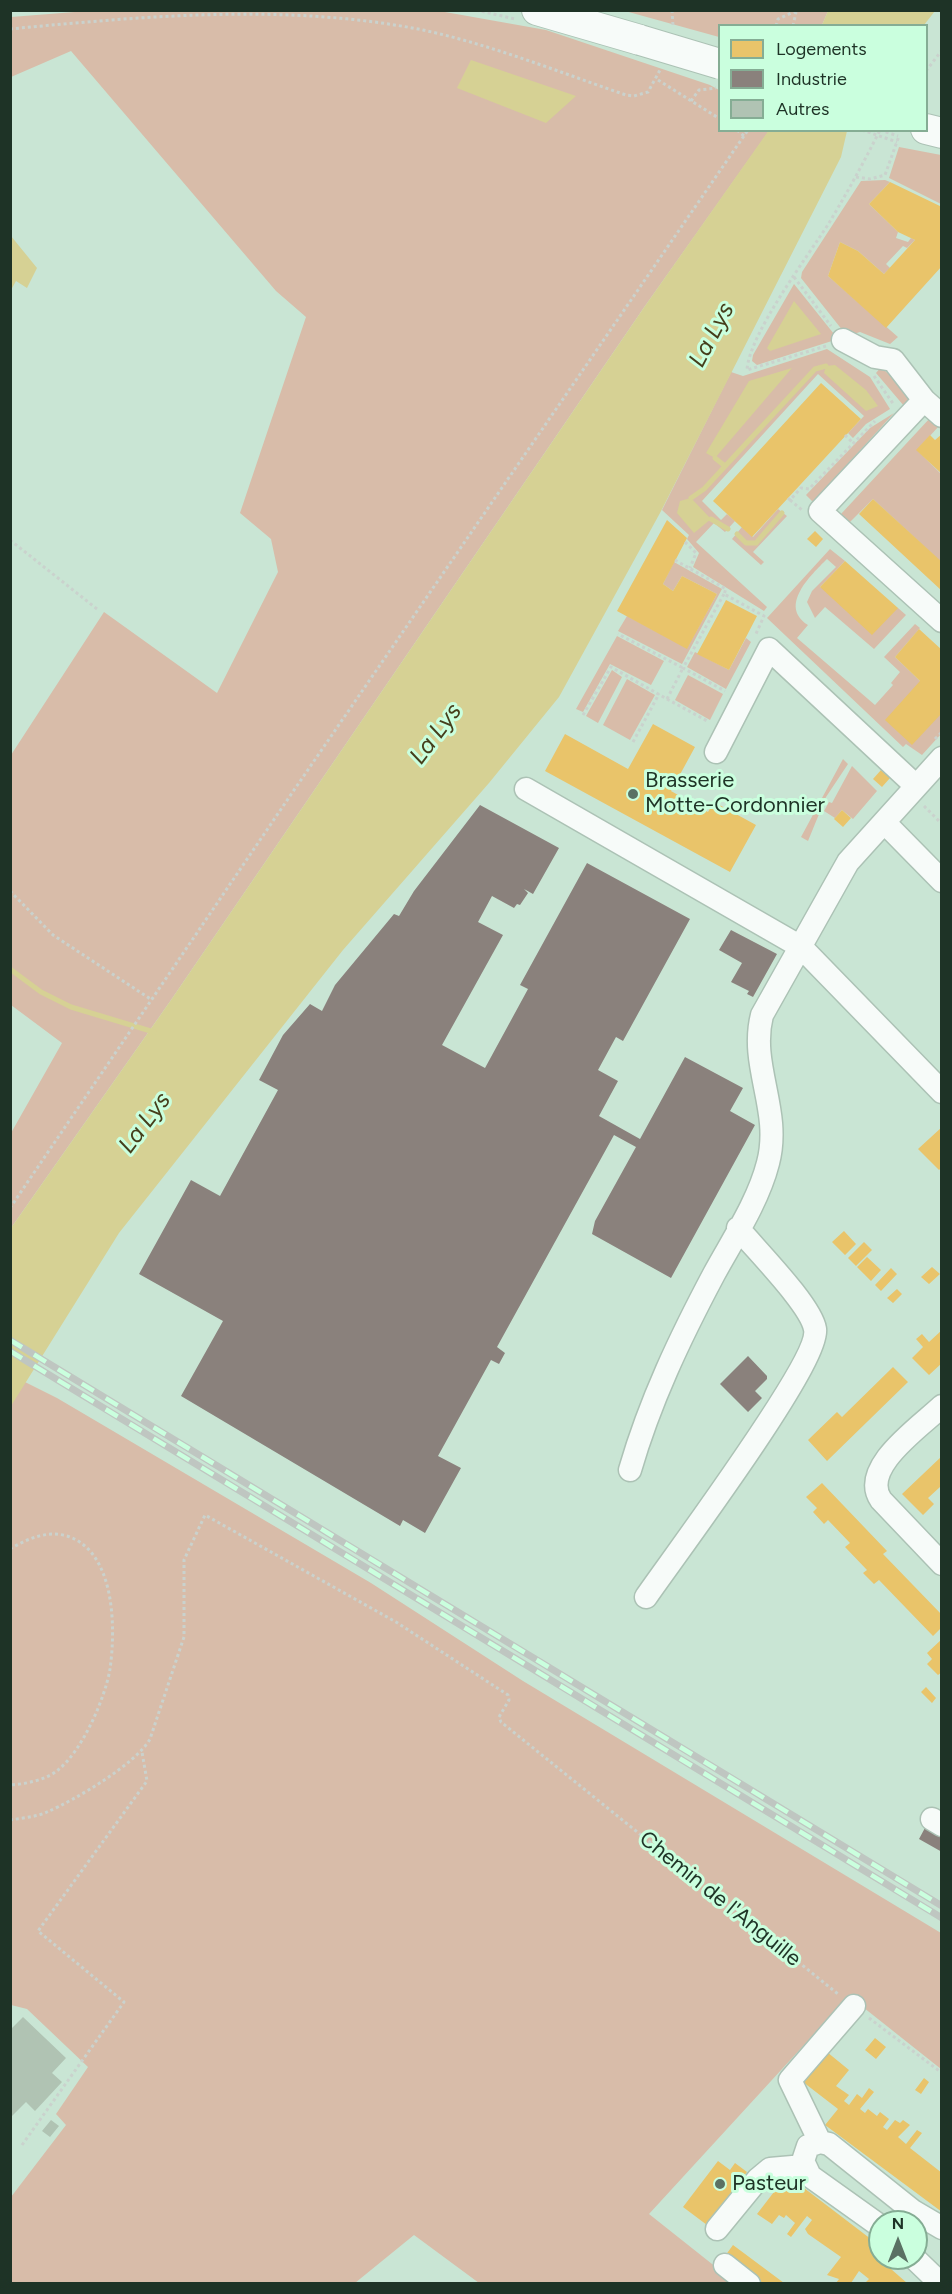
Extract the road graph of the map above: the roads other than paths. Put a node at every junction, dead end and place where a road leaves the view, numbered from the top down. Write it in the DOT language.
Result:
graph roads {
  1 [pos="537,10"];
  2 [pos="718,63"];
  3 [pos="913,133"];
  4 [pos="942,134"];
  5 [pos="843,340"];
  6 [pos="924,400"];
  7 [pos="942,416"];
  8 [pos="942,621"];
  9 [pos="717,752"];
  10 [pos="942,758"];
  11 [pos="526,789"];
  12 [pos="913,789"];
  13 [pos="884,822"];
  14 [pos="942,881"];
  15 [pos="801,947"];
  16 [pos="942,1092"];
  17 [pos="738,1228"];
  18 [pos="942,1406"];
  19 [pos="630,1470"];
  20 [pos="942,1564"];
  21 [pos="646,1597"];
  22 [pos="854,2006"];
  23 [pos="820,2142"];
  24 [pos="804,2166"];
  25 [pos="868,2217"];
  26 [pos="942,2228"];
  27 [pos="717,2229"];
  28 [pos="725,2265"];
  29 [pos="927,2270"];
  30 [pos="749,2283"];
  31 [pos="941,2283"];
  1 -- 2 [label="main road, bridge"];
  3 -- 4 [label="main road"];
  5 -- 6 [label="street"];
  6 -- 7 [label="street"];
  6 -- 8 [label="street"];
  9 -- 12 [label="street"];
  10 -- 12 [label="street"];
  11 -- 15 [label="street"];
  12 -- 13 [label="street"];
  13 -- 14 [label="street"];
  13 -- 15 [label="street"];
  15 -- 16 [label="street"];
  15 -- 17 [label="street"];
  17 -- 19 [label="street"];
  17 -- 21 [label="street"];
  18 -- 20 [label="street"];
  22 -- 23 [label="street"];
  23 -- 24 [label="street"];
  23 -- 26 [label="street"];
  24 -- 25 [label="street"];
  24 -- 27 [label="street"];
  28 -- 30 [label="street"];
  29 -- 31 [label="street"];
}
